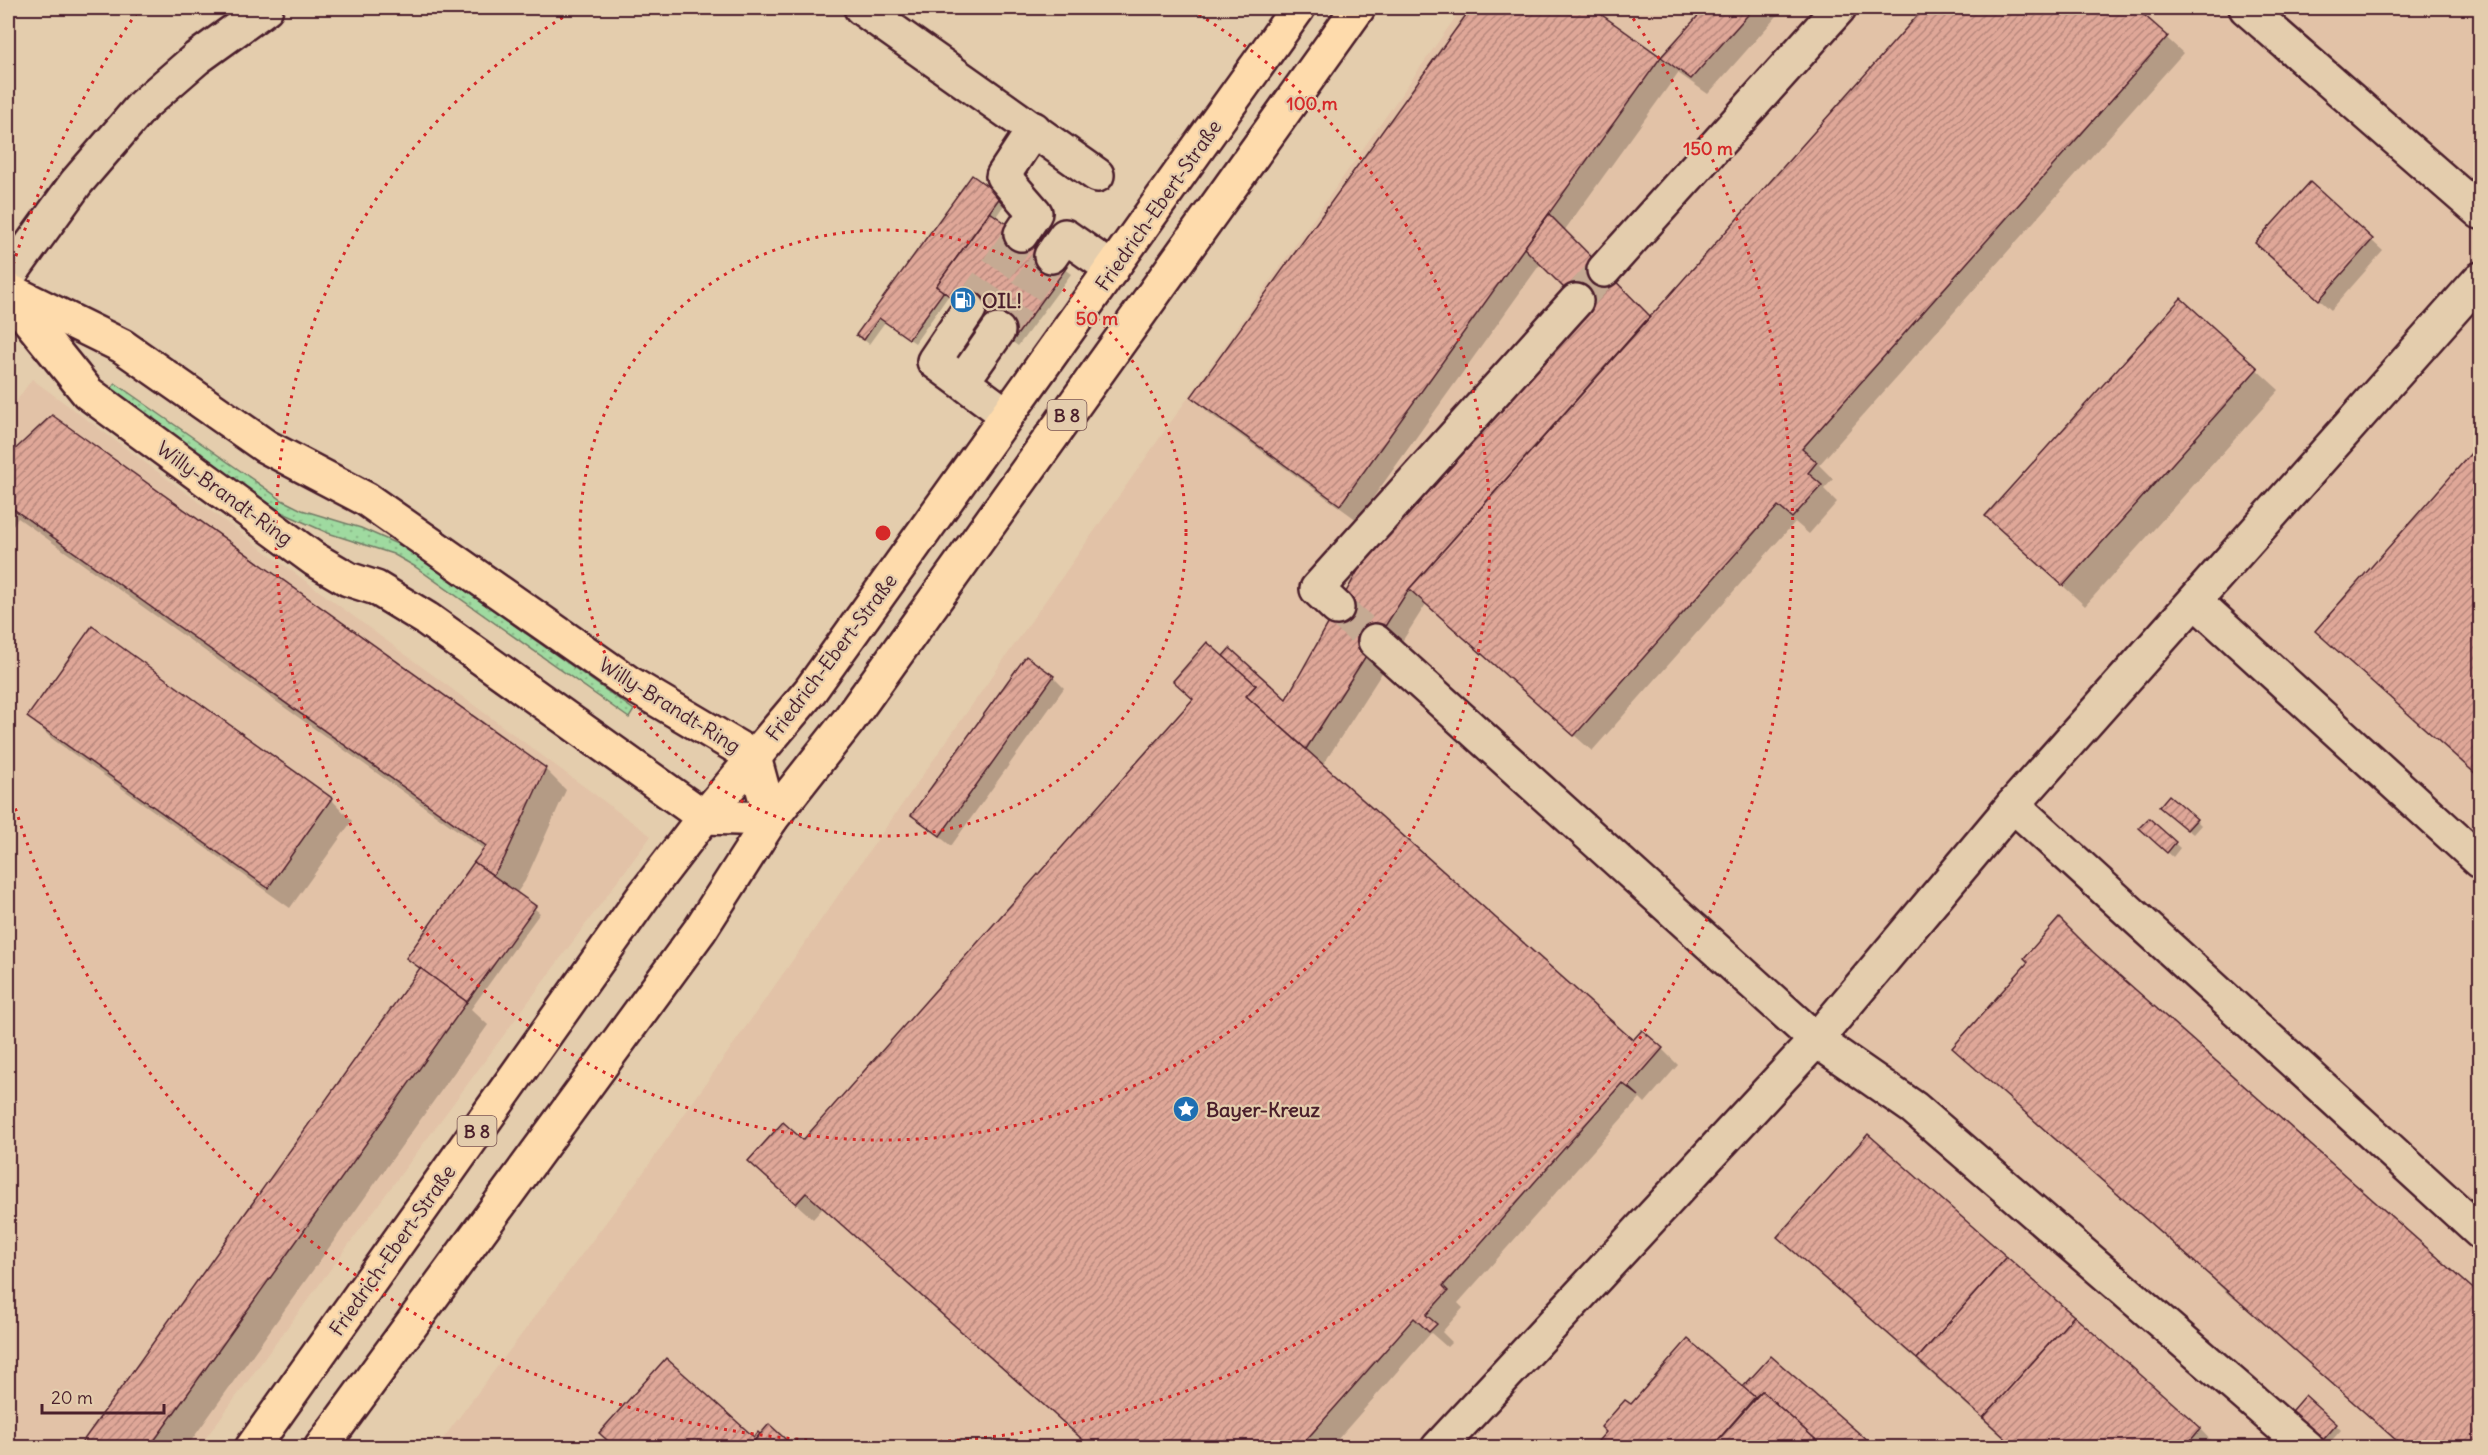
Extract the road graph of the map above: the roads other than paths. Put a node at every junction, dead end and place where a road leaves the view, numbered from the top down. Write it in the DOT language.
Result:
graph roads {
  1 [pos="266,8"];
  2 [pos="861,8"];
  3 [pos="1298,8"];
  4 [pos="1358,8"];
  5 [pos="1839,8"];
  6 [pos="2246,8"];
  7 [pos="1035,129"];
  8 [pos="1097,175"];
  9 [pos="2481,212"];
  10 [pos="1112,269"];
  11 [pos="1604,270"];
  12 [pos="8,277"];
  13 [pos="2481,279"];
  14 [pos="8,290"];
  15 [pos="8,294"];
  16 [pos="1576,301"];
  17 [pos="969,309"];
  18 [pos="998,331"];
  19 [pos="963,381"];
  20 [pos="1007,415"];
  21 [pos="2195,601"];
  22 [pos="1337,609"];
  23 [pos="1375,641"];
  24 [pos="754,757"];
  25 [pos="2013,805"];
  26 [pos="704,817"];
  27 [pos="771,819"];
  28 [pos="2481,861"];
  29 [pos="1816,1040"];
  30 [pos="2481,1232"];
  31 [pos="252,1448"];
  32 [pos="321,1448"];
  33 [pos="1438,1448"];
  34 [pos="2307,1448"];
  1 -- 12 [label="street"];
  2 -- 7 [label="street"];
  3 -- 10 [label="main road, Friedrich-Ebert-Straße / B 8"];
  4 -- 27 [label="main road, B 8"];
  5 -- 11 [label="street"];
  6 -- 9 [label="street"];
  7 -- 8 [label="street"];
  7 -- 10 [label="street"];
  10 -- 20 [label="main road, Friedrich-Ebert-Straße / B 8"];
  13 -- 21 [label="street"];
  14 -- 24 [label="main road, Willy-Brandt-Ring"];
  15 -- 26 [label="main road, Willy-Brandt-Ring"];
  16 -- 22 [label="street"];
  17 -- 19 [label="street"];
  18 -- 19 [label="street"];
  19 -- 20 [label="street"];
  20 -- 24 [label="main road, Friedrich-Ebert-Straße / B 8"];
  21 -- 25 [label="street"];
  21 -- 28 [label="street"];
  23 -- 29 [label="street"];
  24 -- 26 [label="main road, Friedrich-Ebert-Straße / B 8"];
  24 -- 27 [label="main road, Willy-Brandt-Ring"];
  25 -- 29 [label="street"];
  25 -- 30 [label="street"];
  26 -- 27 [label="main road"];
  26 -- 31 [label="main road, Friedrich-Ebert-Straße / B 8"];
  27 -- 32 [label="main road, B 8"];
  29 -- 33 [label="street"];
  29 -- 34 [label="street"];
}
